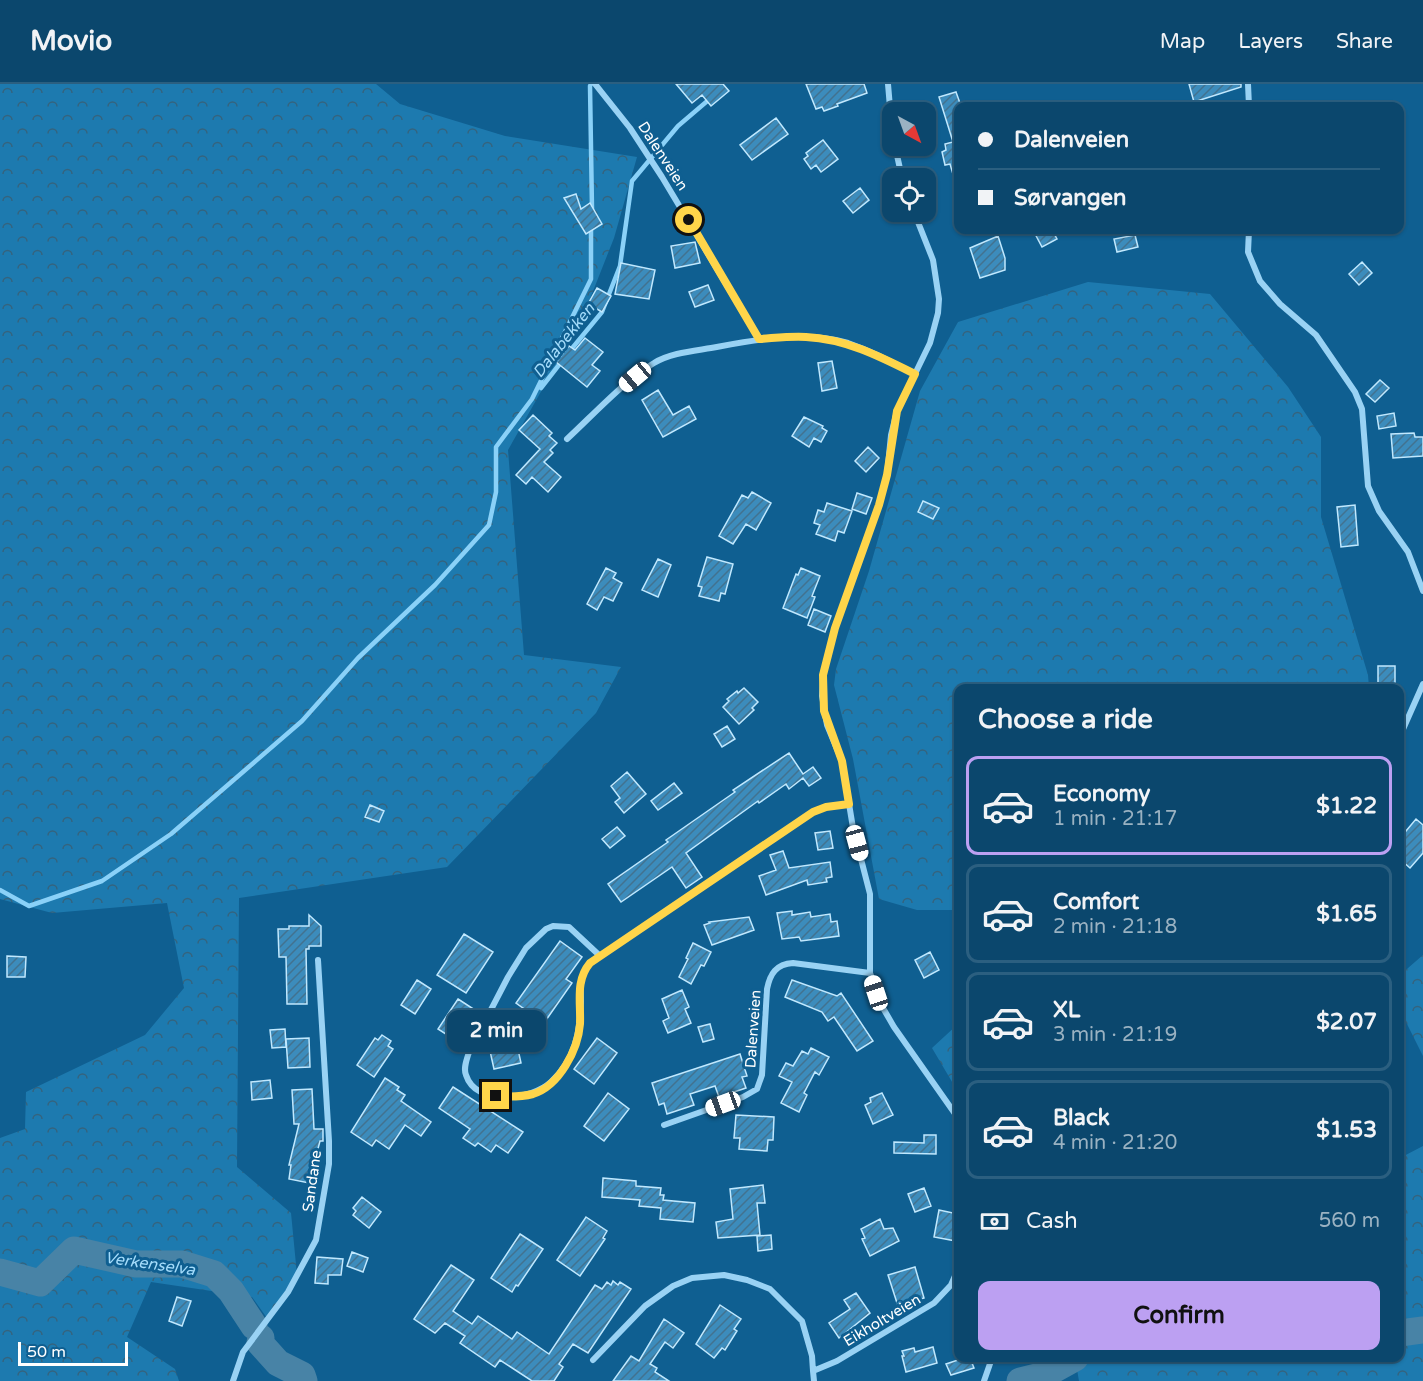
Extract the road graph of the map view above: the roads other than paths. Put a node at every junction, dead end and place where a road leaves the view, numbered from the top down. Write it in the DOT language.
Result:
graph roads {
  1 [pos="595,84"];
  2 [pos="888,84"];
  3 [pos="1248,84"];
  4 [pos="890,102"];
  5 [pos="1249,102"];
  6 [pos="918,222"];
  7 [pos="1248,234"];
  8 [pos="759,339"];
  9 [pos="915,374"];
  10 [pos="567,438"];
  11 [pos="1423,591"];
  12 [pos="1423,684"];
  13 [pos="1404,727"];
  14 [pos="849,804"];
  15 [pos="599,956"];
  16 [pos="318,960"];
  17 [pos="870,973"];
  18 [pos="954,1112"];
  19 [pos="664,1125"];
  20 [pos="954,1278"];
  21 [pos="593,1360"];
  22 [pos="991,1362"];
  23 [pos="813,1371"];
  24 [pos="234,1381"];
  25 [pos="814,1381"];
  26 [pos="984,1381"];
  1 -- 8 [label="street, Dalenveien"];
  2 -- 4 [label="street"];
  3 -- 5 [label="street"];
  6 -- 9 [label="street"];
  7 -- 11 [label="street"];
  8 -- 9 [label="street"];
  8 -- 10 [label="street"];
  9 -- 14 [label="street"];
  12 -- 13 [label="street"];
  14 -- 15 [label="street"];
  14 -- 17 [label="street"];
  15 -- 15 [label="street"];
  16 -- 24 [label="street, Sandane"];
  17 -- 18 [label="street"];
  17 -- 19 [label="street, Dalenveien"];
  20 -- 23 [label="street, Eikholtveien"];
  21 -- 23 [label="street"];
  22 -- 26 [label="street"];
  23 -- 25 [label="street"];
}
